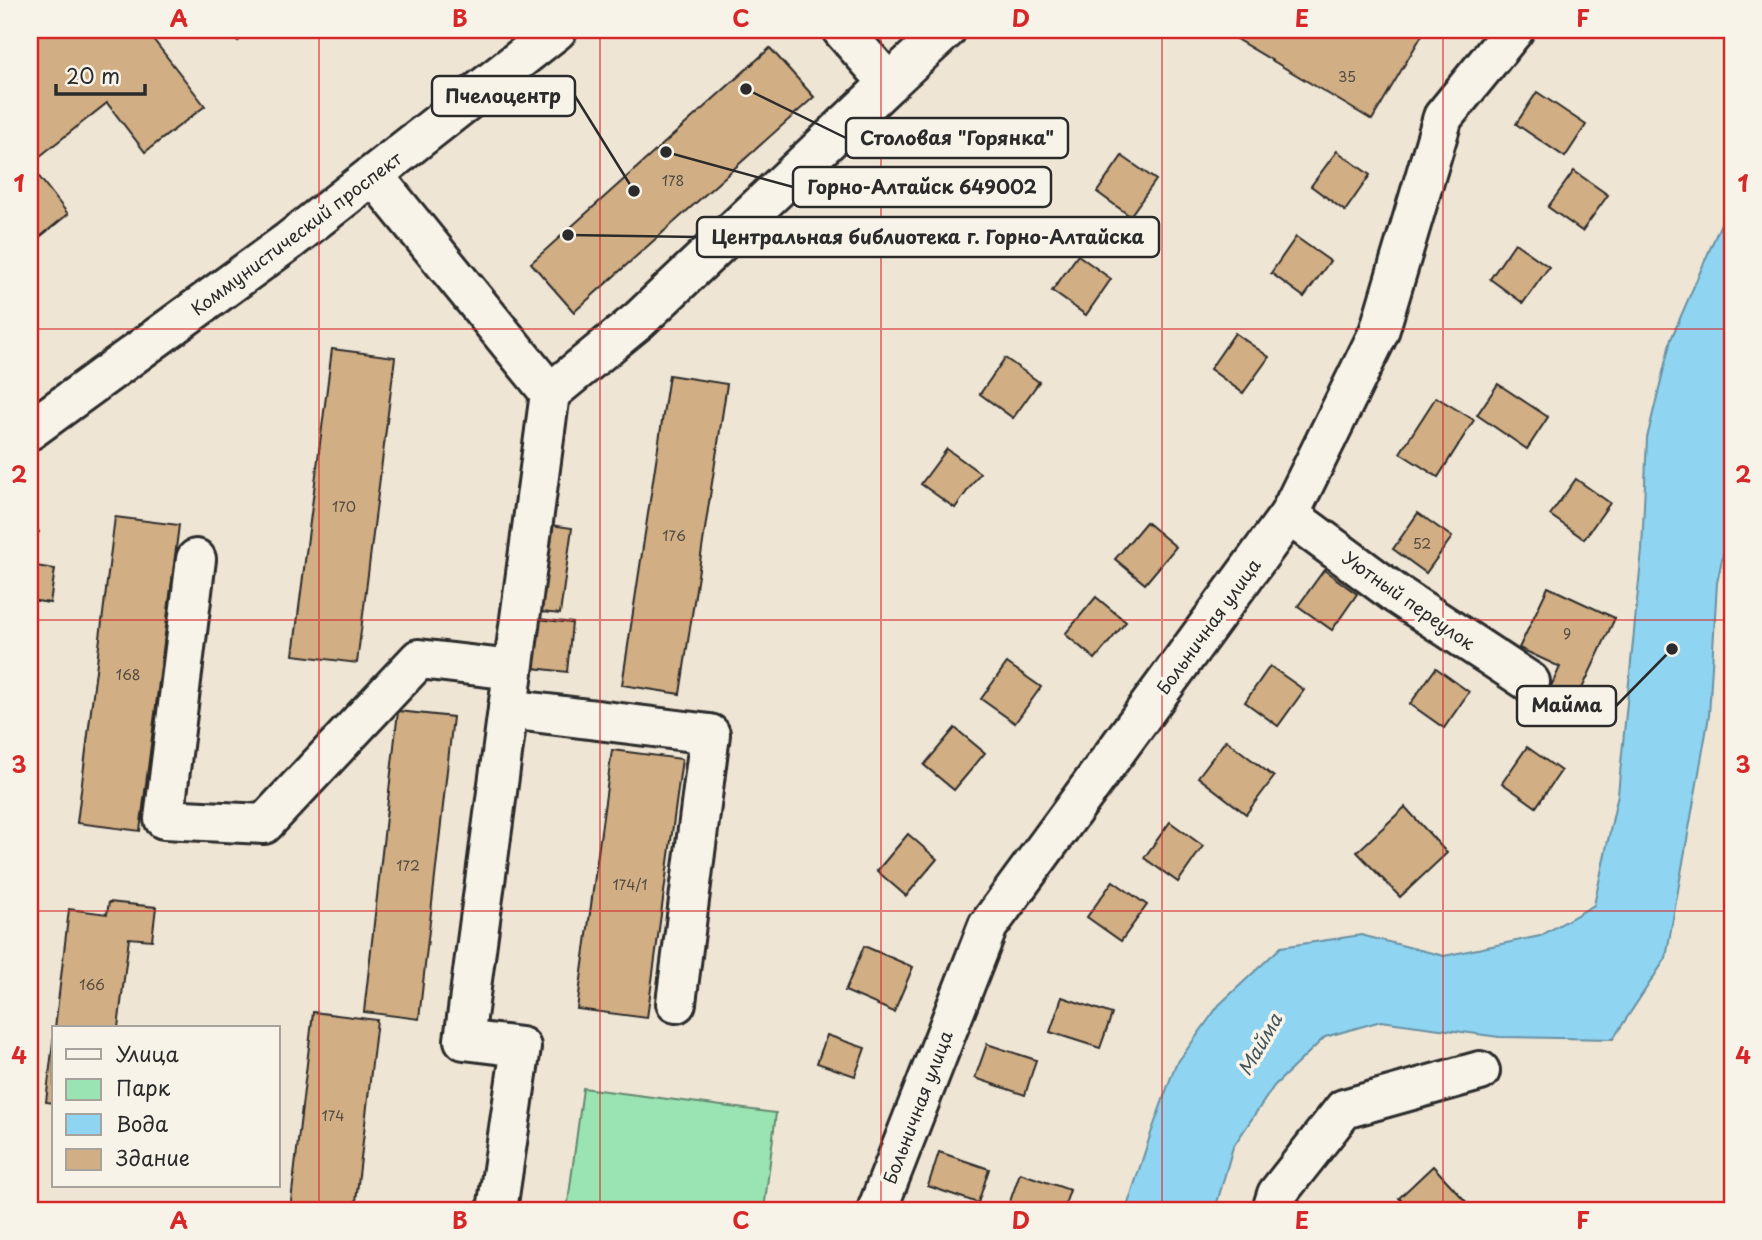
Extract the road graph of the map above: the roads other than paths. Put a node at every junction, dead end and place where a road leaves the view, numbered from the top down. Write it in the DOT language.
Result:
graph roads {
  1 [pos="556,30"];
  2 [pos="842,30"];
  3 [pos="946,30"];
  4 [pos="1514,30"];
  5 [pos="890,83"];
  6 [pos="373,175"];
  7 [pos="550,393"];
  8 [pos="30,430"];
  9 [pos="1289,516"];
  10 [pos="196,559"];
  11 [pos="513,670"];
  12 [pos="1530,682"];
  13 [pos="508,709"];
  14 [pos="676,1003"];
  15 [pos="1480,1071"];
  16 [pos="497,1210"];
  17 [pos="877,1210"];
  18 [pos="1272,1210"];
  1 -- 6 [label="street, Коммунистический проспект"];
  2 -- 5 [label="street"];
  3 -- 5 [label="street"];
  4 -- 9 [label="street, Больничная улица"];
  5 -- 7 [label="street"];
  6 -- 7 [label="street"];
  6 -- 8 [label="street, Коммунистический проспект"];
  7 -- 11 [label="street"];
  9 -- 12 [label="street, Уютный переулок"];
  9 -- 17 [label="street, Больничная улица"];
  10 -- 11 [label="street"];
  11 -- 13 [label="street"];
  13 -- 14 [label="street"];
  13 -- 16 [label="street"];
  15 -- 18 [label="street"];
}
